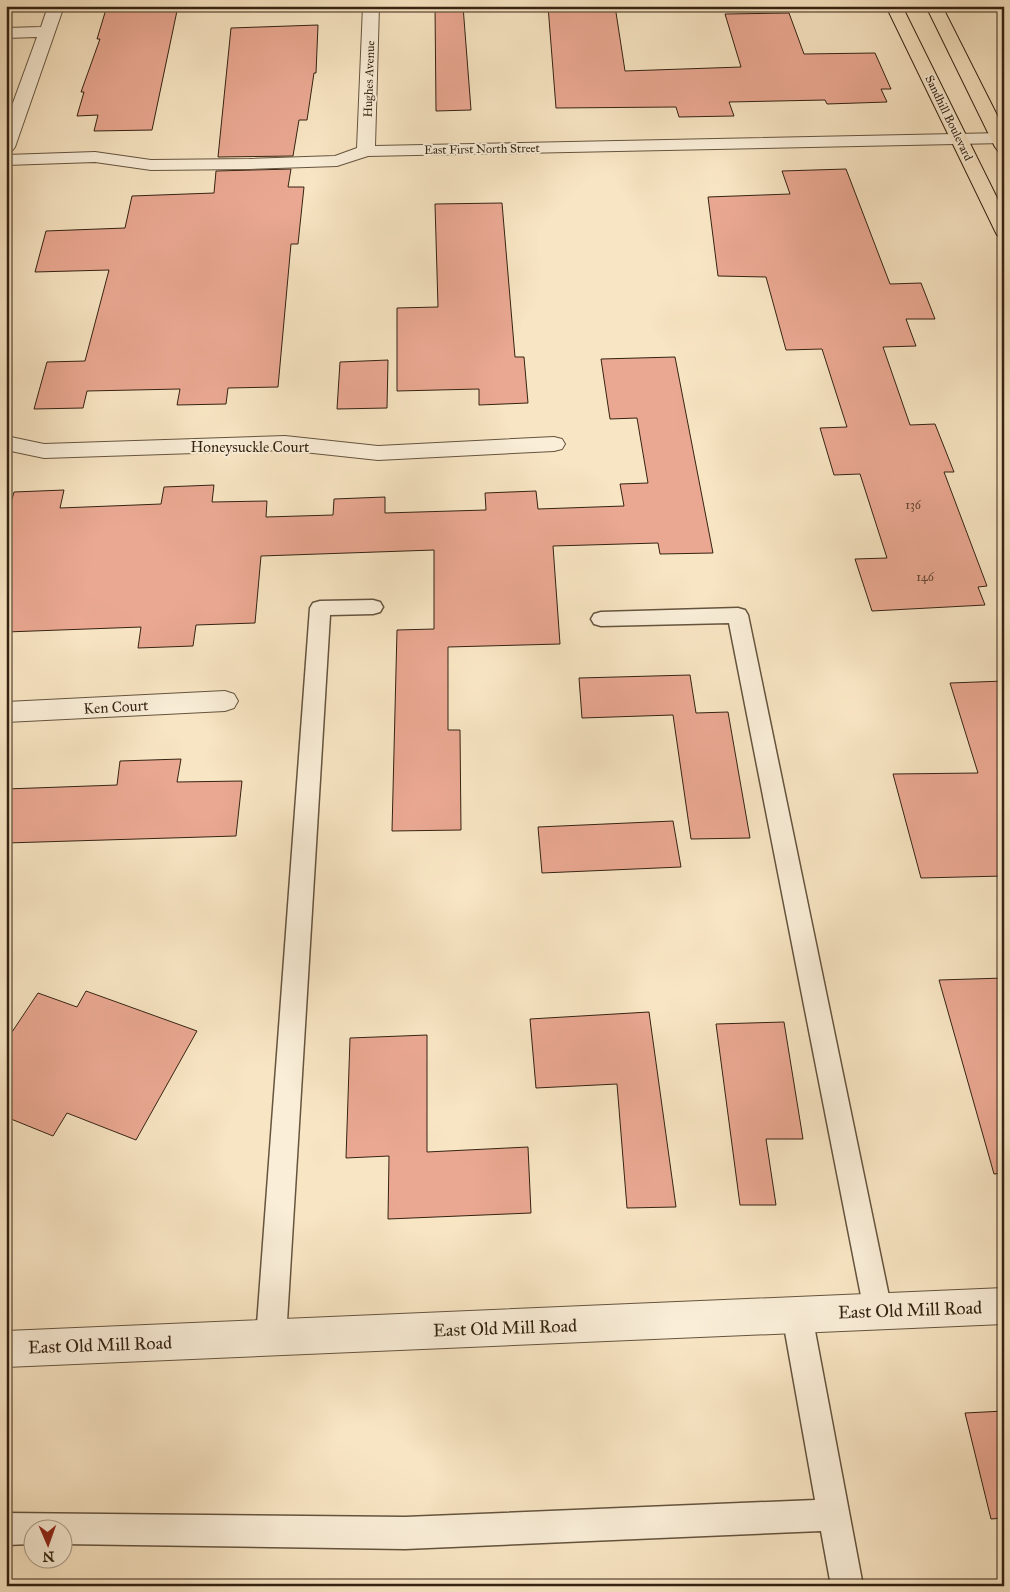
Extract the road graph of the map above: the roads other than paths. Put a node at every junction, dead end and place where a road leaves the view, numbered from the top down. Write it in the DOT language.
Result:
graph roads {
  1 [pos="56,6"];
  2 [pos="371,6"];
  3 [pos="894,6"];
  4 [pos="934,6"];
  5 [pos="46,32"];
  6 [pos="6,33"];
  7 [pos="960,140"];
  8 [pos="1002,141"];
  9 [pos="6,147"];
  10 [pos="366,152"];
  11 [pos="6,160"];
  12 [pos="1004,231"];
  13 [pos="6,443"];
  14 [pos="554,444"];
  15 [pos="373,607"];
  16 [pos="601,619"];
  17 [pos="225,701"];
  18 [pos="6,712"];
  19 [pos="1004,1306"];
  20 [pos="878,1311"];
  21 [pos="797,1315"];
  22 [pos="271,1338"];
  23 [pos="6,1349"];
  24 [pos="834,1515"];
  25 [pos="6,1529"];
  26 [pos="847,1586"];
  1 -- 5 [label="street"];
  2 -- 10 [label="street, Hughes Avenue"];
  3 -- 7 [label="main road, Sandhill Boulevard"];
  4 -- 8 [label="main road"];
  5 -- 6 [label="street"];
  5 -- 9 [label="street"];
  7 -- 8 [label="street, East First North Street"];
  7 -- 10 [label="street, East First North Street"];
  7 -- 12 [label="main road, Sandhill Boulevard"];
  10 -- 11 [label="street, East First North Street"];
  13 -- 14 [label="street, Honeysuckle Court"];
  15 -- 22 [label="lane"];
  16 -- 20 [label="lane"];
  17 -- 18 [label="street, Ken Court"];
  19 -- 20 [label="street, East Old Mill Road"];
  20 -- 21 [label="street, East Old Mill Road"];
  21 -- 22 [label="street, East Old Mill Road"];
  21 -- 24 [label="lane"];
  22 -- 23 [label="street, East Old Mill Road"];
  24 -- 25 [label="lane"];
  24 -- 26 [label="lane"];
}
